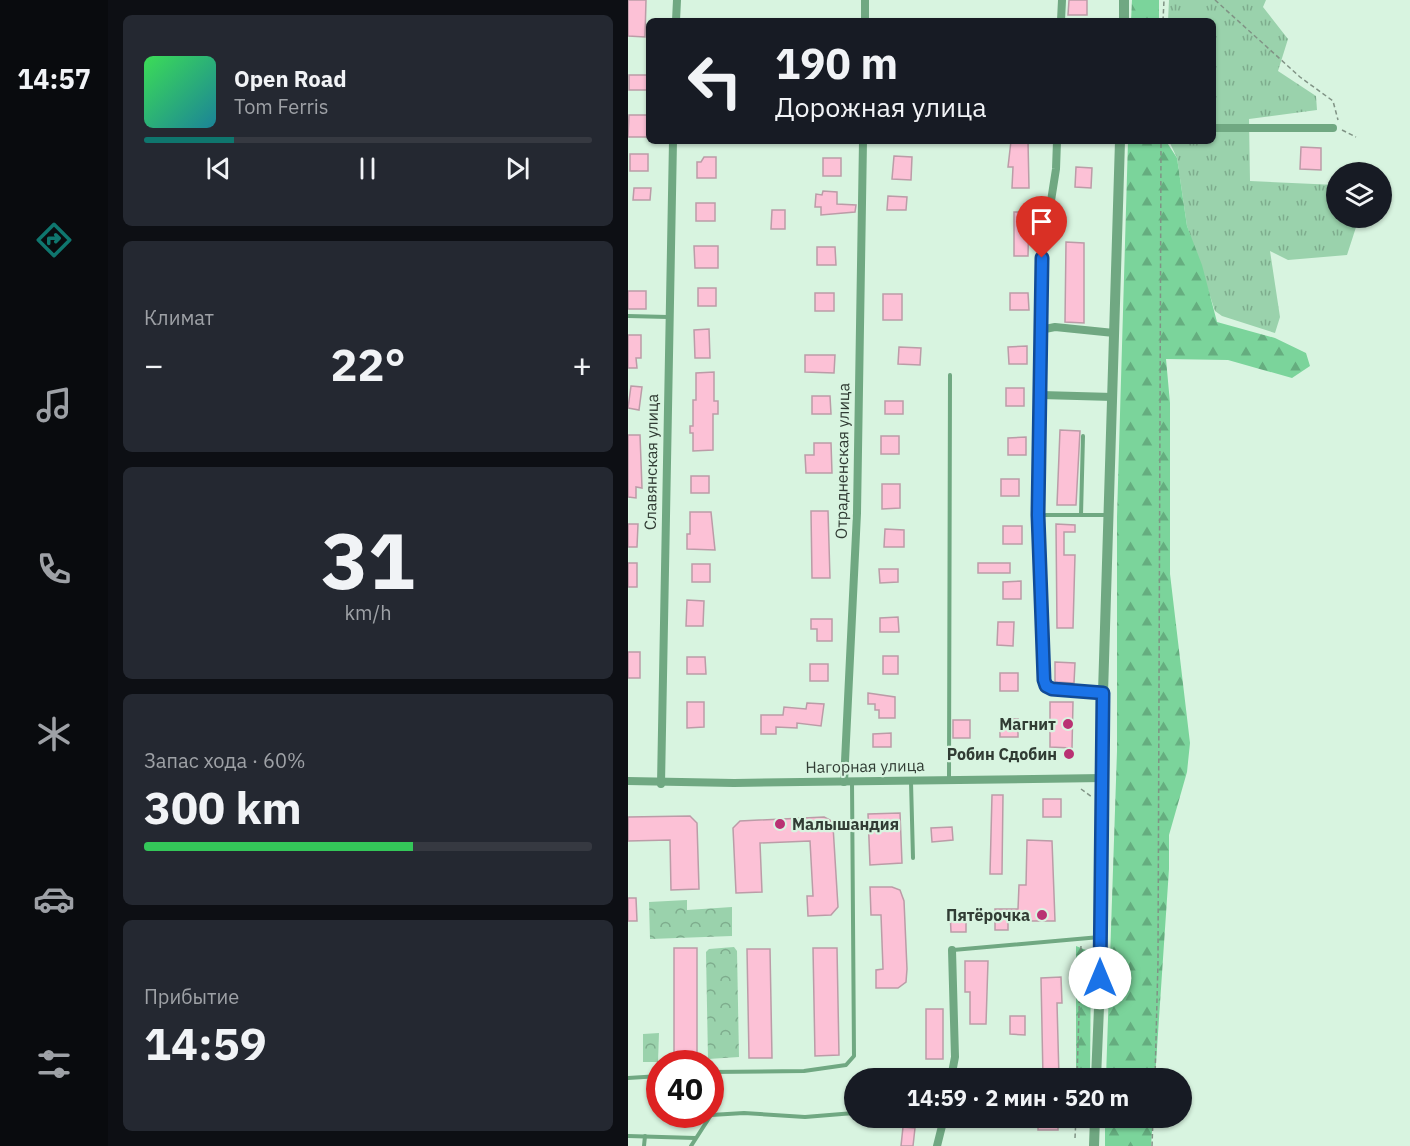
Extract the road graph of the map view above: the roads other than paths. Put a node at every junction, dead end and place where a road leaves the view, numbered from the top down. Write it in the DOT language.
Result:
graph roads {
  1 [pos="677,0"];
  2 [pos="865,0"];
  3 [pos="1062,0"];
  4 [pos="1124,0"];
  5 [pos="676,18"];
  6 [pos="865,18"];
  7 [pos="1061,18"];
  8 [pos="1123,18"];
  9 [pos="1216,128"];
  10 [pos="1333,128"];
  11 [pos="673,144"];
  12 [pos="863,144"];
  13 [pos="1057,144"];
  14 [pos="1120,144"];
  15 [pos="628,316"];
  16 [pos="669,317"];
  17 [pos="1040,330"];
  18 [pos="1114,333"];
  19 [pos="950,375"];
  20 [pos="1040,395"];
  21 [pos="1113,397"];
  22 [pos="1083,436"];
  23 [pos="1038,515"];
  24 [pos="1081,515"];
  25 [pos="1109,515"];
  26 [pos="1103,693"];
  27 [pos="949,778"];
  28 [pos="1103,778"];
  29 [pos="628,781"];
  30 [pos="911,781"];
  31 [pos="848,782"];
  32 [pos="661,784"];
  33 [pos="913,858"];
  34 [pos="1100,937"];
  35 [pos="952,950"];
  36 [pos="953,1068"];
  37 [pos="1096,1068"];
  38 [pos="724,1072"];
  39 [pos="646,1077"];
  40 [pos="628,1078"];
  41 [pos="844,1114"];
  42 [pos="942,1128"];
  43 [pos="1094,1128"];
  44 [pos="628,1136"];
  45 [pos="645,1136"];
  46 [pos="696,1138"];
  47 [pos="644,1146"];
  48 [pos="691,1146"];
  49 [pos="937,1146"];
  50 [pos="1094,1146"];
  1 -- 5 [label="street"];
  2 -- 6 [label="street"];
  3 -- 7 [label="street"];
  4 -- 8 [label="street"];
  9 -- 10 [label="street"];
  11 -- 16 [label="street, Славянская улица"];
  12 -- 31 [label="street, Отрадненская улица"];
  13 -- 17 [label="street"];
  14 -- 18 [label="street"];
  15 -- 16 [label="lane"];
  16 -- 32 [label="street, Славянская улица"];
  17 -- 18 [label="street"];
  17 -- 20 [label="street"];
  18 -- 21 [label="street"];
  19 -- 27 [label="lane"];
  20 -- 21 [label="street"];
  20 -- 23 [label="street"];
  21 -- 25 [label="street"];
  22 -- 24 [label="lane"];
  23 -- 24 [label="lane"];
  23 -- 26 [label="street"];
  24 -- 25 [label="lane"];
  25 -- 26 [label="street"];
  26 -- 28 [label="street"];
  27 -- 28 [label="street, Нагорная улица"];
  27 -- 30 [label="street, Нагорная улица"];
  28 -- 34 [label="street"];
  29 -- 32 [label="street, Нагорная улица"];
  30 -- 31 [label="street, Нагорная улица"];
  30 -- 33 [label="lane"];
  31 -- 32 [label="street, Нагорная улица"];
  31 -- 38 [label="lane"];
  34 -- 35 [label="lane"];
  34 -- 37 [label="street"];
  35 -- 36 [label="street"];
  39 -- 40 [label="lane"];
  41 -- 46 [label="lane"];
  42 -- 49 [label="street"];
  43 -- 50 [label="street"];
  44 -- 45 [label="lane"];
  45 -- 46 [label="lane"];
  45 -- 47 [label="lane"];
  46 -- 48 [label="lane"];
}
